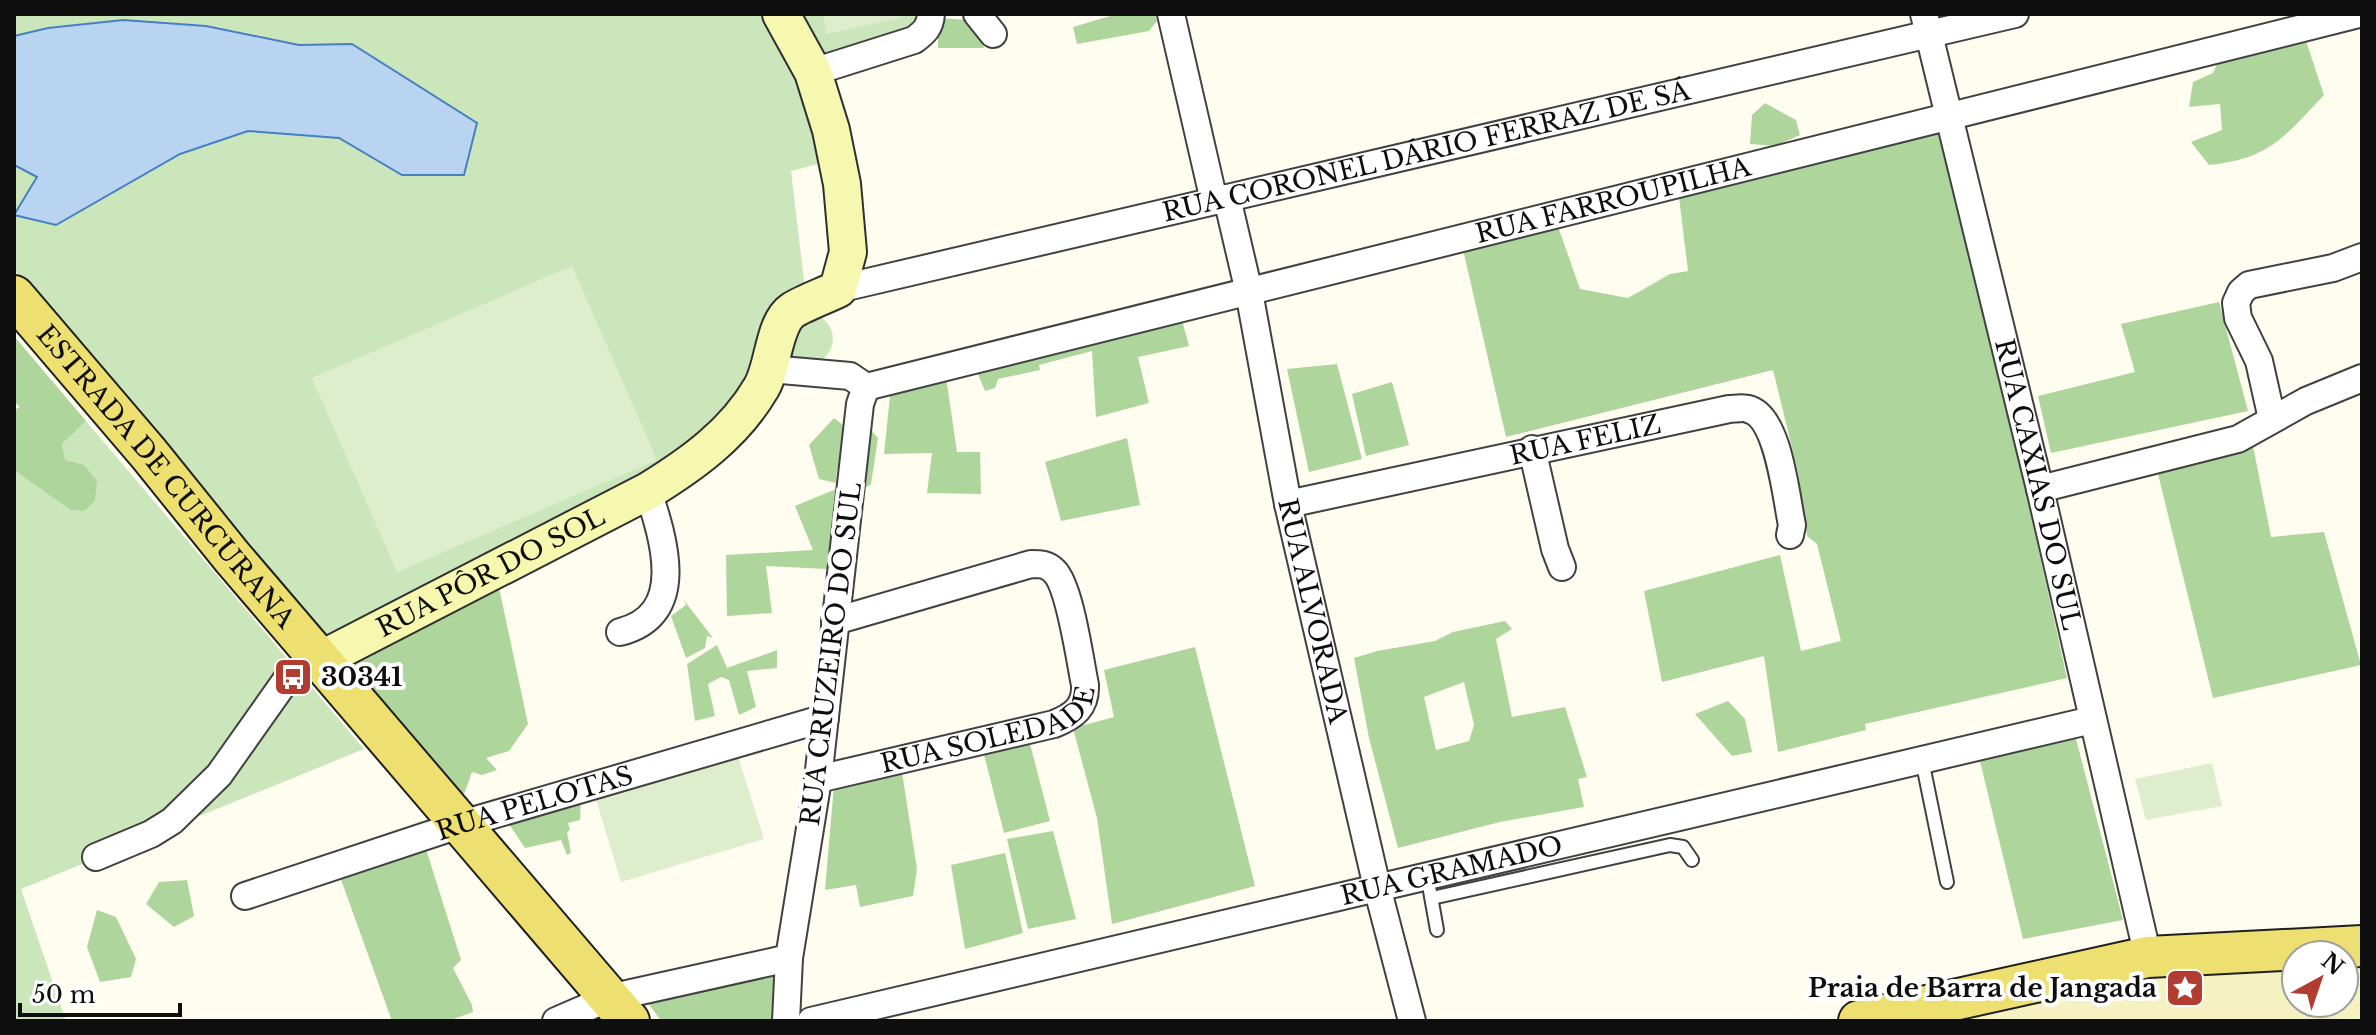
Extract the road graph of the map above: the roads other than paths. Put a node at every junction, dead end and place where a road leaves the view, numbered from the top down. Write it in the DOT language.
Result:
graph roads {
  1 [pos="781,14"];
  2 [pos="931,14"];
  3 [pos="1171,14"];
  4 [pos="2015,14"];
  5 [pos="2359,14"];
  6 [pos="1927,24"];
  7 [pos="813,72"];
  8 [pos="1950,116"];
  9 [pos="1220,200"];
  10 [pos="2362,257"];
  11 [pos="838,289"];
  12 [pos="1249,292"];
  13 [pos="14,296"];
  14 [pos="770,369"];
  15 [pos="2362,378"];
  16 [pos="866,387"];
  17 [pos="2272,419"];
  18 [pos="1532,449"];
  19 [pos="2040,489"];
  20 [pos="648,491"];
  21 [pos="1288,504"];
  22 [pos="1790,535"];
  23 [pos="1562,567"];
  24 [pos="835,621"];
  25 [pos="620,632"];
  26 [pos="320,660"];
  27 [pos="825,718"];
  28 [pos="2092,720"];
  29 [pos="1922,760"];
  30 [pos="818,779"];
  31 [pos="462,824"];
  32 [pos="96,857"];
  33 [pos="1692,860"];
  34 [pos="1947,882"];
  35 [pos="1377,887"];
  36 [pos="1429,887"];
  37 [pos="245,896"];
  38 [pos="1437,930"];
  39 [pos="2362,946"];
  40 [pos="2148,957"];
  41 [pos="789,958"];
  42 [pos="619,1010"];
  43 [pos="556,1021"];
  44 [pos="786,1021"];
  45 [pos="811,1021"];
  46 [pos="1412,1021"];
  47 [pos="1859,1021"];
  1 -- 7 [label="main road"];
  2 -- 7 [label="street"];
  3 -- 9 [label="street, RUA ALVORADA"];
  4 -- 6 [label="street, RUA CORONEL DÁRIO FERRAZ DE SÁ"];
  5 -- 8 [label="street, RUA FARROUPILHA"];
  6 -- 8 [label="street, RUA CAXIAS DO SUL"];
  6 -- 9 [label="street, RUA CORONEL DÁRIO FERRAZ DE SÁ"];
  7 -- 11 [label="main road"];
  8 -- 12 [label="street, RUA FARROUPILHA"];
  8 -- 19 [label="street, RUA CAXIAS DO SUL"];
  9 -- 11 [label="street, RUA CORONEL DÁRIO FERRAZ DE SÁ"];
  9 -- 12 [label="street, RUA ALVORADA"];
  10 -- 17 [label="street"];
  11 -- 14 [label="main road, RUA PÔR DO SOL"];
  12 -- 16 [label="street, RUA FARROUPILHA"];
  12 -- 21 [label="street, RUA ALVORADA"];
  13 -- 26 [label="main road, ESTRADA DE CURCURANA"];
  14 -- 16 [label="street"];
  14 -- 20 [label="main road, RUA PÔR DO SOL"];
  15 -- 17 [label="street"];
  16 -- 24 [label="street, RUA CRUZEIRO DO SUL"];
  17 -- 19 [label="street"];
  18 -- 21 [label="street, RUA FELIZ"];
  18 -- 22 [label="street, RUA FELIZ"];
  18 -- 23 [label="street"];
  19 -- 28 [label="street, RUA CAXIAS DO SUL"];
  20 -- 25 [label="street"];
  20 -- 26 [label="main road, RUA PÔR DO SOL"];
  21 -- 35 [label="street, RUA ALVORADA"];
  24 -- 27 [label="street, RUA CRUZEIRO DO SUL"];
  24 -- 30 [label="street, RUA SOLEDADE"];
  26 -- 31 [label="main road, ESTRADA DE CURCURANA"];
  26 -- 32 [label="street, RUA PÔR DO SOL"];
  27 -- 30 [label="street, RUA CRUZEIRO DO SUL"];
  27 -- 31 [label="street, RUA PELOTAS"];
  28 -- 29 [label="street, RUA GRAMADO"];
  28 -- 40 [label="street, RUA CAXIAS DO SUL"];
  29 -- 34 [label="lane"];
  29 -- 36 [label="street, RUA GRAMADO"];
  30 -- 41 [label="street, RUA CRUZEIRO DO SUL"];
  31 -- 37 [label="street, RUA PELOTAS"];
  31 -- 42 [label="main road, ESTRADA DE CURCURANA"];
  33 -- 36 [label="lane"];
  35 -- 36 [label="street, RUA GRAMADO"];
  35 -- 45 [label="street, RUA GRAMADO"];
  35 -- 46 [label="street, RUA ALVORADA"];
  36 -- 38 [label="lane"];
  39 -- 40 [label="main road"];
  40 -- 47 [label="main road"];
  41 -- 42 [label="street"];
  41 -- 44 [label="street, RUA CRUZEIRO DO SUL"];
  42 -- 43 [label="street"];
}
